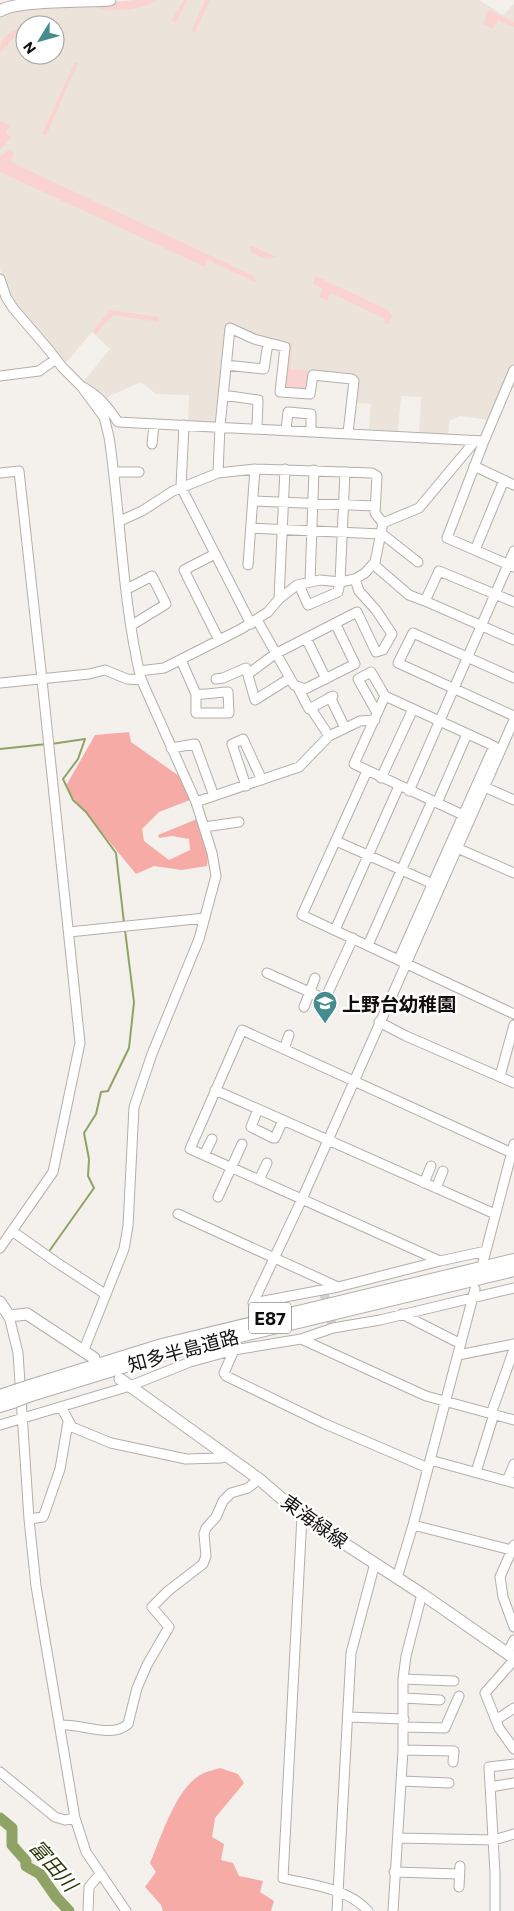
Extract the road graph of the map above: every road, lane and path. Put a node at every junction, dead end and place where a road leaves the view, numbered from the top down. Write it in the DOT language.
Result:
graph roads {
  1 [pos="110,0"];
  2 [pos="0,11"];
  3 [pos="0,279"];
  4 [pos="268,343"];
  5 [pos="56,359"];
  6 [pos="226,365"];
  7 [pos="514,370"];
  8 [pos="0,376"];
  9 [pos="81,386"];
  10 [pos="510,390"];
  11 [pos="223,395"];
  12 [pos="154,424"];
  13 [pos="184,425"];
  14 [pos="220,426"];
  15 [pos="257,428"];
  16 [pos="286,430"];
  17 [pos="311,431"];
  18 [pos="348,433"];
  19 [pos="479,441"];
  20 [pos="152,444"];
  21 [pos="474,466"];
  22 [pos="254,469"];
  23 [pos="285,469"];
  24 [pos="314,470"];
  25 [pos="114,472"];
  26 [pos="139,472"];
  27 [pos="345,472"];
  28 [pos="0,473"];
  29 [pos="218,473"];
  30 [pos="504,480"];
  31 [pos="514,485"];
  32 [pos="181,487"];
  33 [pos="253,501"];
  34 [pos="283,502"];
  35 [pos="312,504"];
  36 [pos="344,505"];
  37 [pos="375,506"];
  38 [pos="120,521"];
  39 [pos="383,523"];
  40 [pos="251,528"];
  41 [pos="282,530"];
  42 [pos="312,532"];
  43 [pos="342,532"];
  44 [pos="381,533"];
  45 [pos="475,550"];
  46 [pos="514,551"];
  47 [pos="215,554"];
  48 [pos="418,562"];
  49 [pos="373,564"];
  50 [pos="248,565"];
  51 [pos="511,566"];
  52 [pos="355,580"];
  53 [pos="310,582"];
  54 [pos="340,582"];
  55 [pos="299,584"];
  56 [pos="127,588"];
  57 [pos="495,594"];
  58 [pos="278,599"];
  59 [pos="425,601"];
  60 [pos="514,602"];
  61 [pos="254,622"];
  62 [pos="335,623"];
  63 [pos="132,625"];
  64 [pos="482,625"];
  65 [pos="306,638"];
  66 [pos="219,640"];
  67 [pos="514,640"];
  68 [pos="275,654"];
  69 [pos="467,657"];
  70 [pos="181,660"];
  71 [pos="248,674"];
  72 [pos="141,676"];
  73 [pos="290,678"];
  74 [pos="514,678"];
  75 [pos="326,679"];
  76 [pos="42,680"];
  77 [pos="216,680"];
  78 [pos="0,683"];
  79 [pos="297,686"];
  80 [pos="454,688"];
  81 [pos="196,694"];
  82 [pos="385,696"];
  83 [pos="310,707"];
  84 [pos="413,709"];
  85 [pos="377,716"];
  86 [pos="514,716"];
  87 [pos="514,720"];
  88 [pos="440,722"];
  89 [pos="345,728"];
  90 [pos="512,732"];
  91 [pos="467,734"];
  92 [pos="329,736"];
  93 [pos="171,748"];
  94 [pos="367,771"];
  95 [pos="381,778"];
  96 [pos="262,780"];
  97 [pos="481,785"];
  98 [pos="246,786"];
  99 [pos="399,786"];
  100 [pos="409,791"];
  101 [pos="214,796"];
  102 [pos="514,800"];
  103 [pos="196,802"];
  104 [pos="434,802"];
  105 [pos="463,815"];
  106 [pos="239,822"];
  107 [pos="204,827"];
  108 [pos="336,841"];
  109 [pos="457,848"];
  110 [pos="369,855"];
  111 [pos="402,870"];
  112 [pos="514,873"];
  113 [pos="433,884"];
  114 [pos="205,918"];
  115 [pos="335,930"];
  116 [pos="69,932"];
  117 [pos="352,938"];
  118 [pos="368,945"];
  119 [pos="402,962"];
  120 [pos="267,973"];
  121 [pos="315,978"];
  122 [pos="310,992"];
  123 [pos="304,1006"];
  124 [pos="514,1014"];
  125 [pos="379,1022"];
  126 [pos="514,1025"];
  127 [pos="289,1035"];
  128 [pos="284,1049"];
  129 [pos="500,1076"];
  130 [pos="354,1081"];
  131 [pos="514,1082"];
  132 [pos="215,1090"];
  133 [pos="258,1109"];
  134 [pos="283,1120"];
  135 [pos="212,1139"];
  136 [pos="327,1139"];
  137 [pos="242,1144"];
  138 [pos="513,1148"];
  139 [pos="204,1155"];
  140 [pos="267,1163"];
  141 [pos="431,1166"];
  142 [pos="231,1167"];
  143 [pos="443,1171"];
  144 [pos="510,1174"];
  145 [pos="259,1180"];
  146 [pos="424,1183"];
  147 [pos="436,1188"];
  148 [pos="218,1197"];
  149 [pos="302,1199"];
  150 [pos="178,1214"];
  151 [pos="495,1214"];
  152 [pos="12,1231"];
  153 [pos="0,1248"];
  154 [pos="486,1251"];
  155 [pos="275,1257"];
  156 [pos="514,1260"];
  157 [pos="440,1261"];
  158 [pos="483,1262"];
  159 [pos="514,1270"];
  160 [pos="338,1287"];
  161 [pos="514,1288"];
  162 [pos="474,1293"];
  163 [pos="106,1294"];
  164 [pos="0,1302"];
  165 [pos="402,1314"];
  166 [pos="9,1316"];
  167 [pos="301,1339"];
  168 [pos="461,1344"];
  169 [pos="234,1350"];
  170 [pos="514,1350"];
  171 [pos="83,1352"];
  172 [pos="458,1355"];
  173 [pos="94,1358"];
  174 [pos="120,1378"];
  175 [pos="130,1386"];
  176 [pos="31,1390"];
  177 [pos="8,1397"];
  178 [pos="446,1401"];
  179 [pos="0,1406"];
  180 [pos="60,1407"];
  181 [pos="493,1414"];
  182 [pos="23,1418"];
  183 [pos="514,1420"];
  184 [pos="68,1422"];
  185 [pos="0,1425"];
  186 [pos="228,1456"];
  187 [pos="429,1464"];
  188 [pos="514,1464"];
  189 [pos="476,1472"];
  190 [pos="259,1479"];
  191 [pos="510,1482"];
  192 [pos="302,1516"];
  193 [pos="29,1519"];
  194 [pos="413,1525"];
  195 [pos="513,1547"];
  196 [pos="375,1563"];
  197 [pos="397,1578"];
  198 [pos="422,1594"];
  199 [pos="514,1627"];
  200 [pos="514,1640"];
  201 [pos="512,1657"];
  202 [pos="404,1679"];
  203 [pos="454,1681"];
  204 [pos="459,1696"];
  205 [pos="404,1698"];
  206 [pos="440,1700"];
  207 [pos="514,1708"];
  208 [pos="348,1717"];
  209 [pos="496,1720"];
  210 [pos="404,1723"];
  211 [pos="60,1725"];
  212 [pos="514,1749"];
  213 [pos="403,1750"];
  214 [pos="453,1762"];
  215 [pos="514,1764"];
  216 [pos="0,1772"];
  217 [pos="401,1781"];
  218 [pos="449,1783"];
  219 [pos="514,1783"];
  220 [pos="490,1787"];
  221 [pos="75,1818"];
  222 [pos="514,1834"];
  223 [pos="398,1838"];
  224 [pos="494,1840"];
  225 [pos="394,1872"];
  226 [pos="100,1874"];
  227 [pos="459,1887"];
  228 [pos="337,1892"];
  229 [pos="88,1911"];
  230 [pos="126,1911"];
  231 [pos="336,1911"];
  232 [pos="368,1911"];
  233 [pos="393,1911"];
  234 [pos="495,1911"];
  1 -- 2 [label="main road"];
  3 -- 5 [label="street"];
  4 -- 6 [label="street"];
  4 -- 6 [label="street"];
  4 -- 18 [label="street"];
  5 -- 8 [label="street"];
  5 -- 9 [label="street"];
  6 -- 11 [label="street"];
  7 -- 10 [label="street"];
  9 -- 12 [label="street"];
  9 -- 25 [label="street"];
  10 -- 19 [label="street"];
  11 -- 14 [label="street"];
  11 -- 15 [label="street"];
  12 -- 13 [label="street"];
  12 -- 20 [label="street"];
  13 -- 14 [label="street"];
  13 -- 32 [label="street"];
  14 -- 15 [label="street"];
  14 -- 29 [label="street"];
  15 -- 16 [label="street"];
  16 -- 17 [label="street"];
  16 -- 17 [label="street"];
  17 -- 18 [label="street"];
  18 -- 19 [label="street"];
  19 -- 21 [label="street"];
  19 -- 39 [label="street"];
  21 -- 30 [label="street"];
  21 -- 45 [label="street"];
  22 -- 23 [label="street"];
  22 -- 29 [label="street"];
  22 -- 33 [label="street"];
  23 -- 24 [label="street"];
  23 -- 34 [label="street"];
  24 -- 27 [label="street"];
  24 -- 35 [label="street"];
  25 -- 26 [label="street"];
  25 -- 38 [label="street"];
  27 -- 36 [label="street"];
  27 -- 37 [label="street"];
  28 -- 76 [label="street"];
  29 -- 32 [label="street"];
  30 -- 31 [label="street"];
  30 -- 45 [label="street"];
  32 -- 38 [label="street"];
  32 -- 47 [label="street"];
  33 -- 34 [label="street"];
  33 -- 40 [label="street"];
  34 -- 35 [label="street"];
  34 -- 41 [label="street"];
  35 -- 36 [label="street"];
  35 -- 42 [label="street"];
  36 -- 37 [label="street"];
  36 -- 43 [label="street"];
  37 -- 39 [label="street"];
  38 -- 56 [label="street"];
  39 -- 44 [label="street"];
  40 -- 41 [label="street"];
  40 -- 50 [label="street"];
  41 -- 42 [label="street"];
  41 -- 58 [label="street"];
  42 -- 43 [label="street"];
  42 -- 53 [label="street"];
  43 -- 44 [label="street"];
  43 -- 54 [label="street"];
  44 -- 48 [label="street"];
  44 -- 49 [label="street"];
  45 -- 51 [label="street"];
  46 -- 51 [label="street"];
  47 -- 61 [label="street"];
  47 -- 66 [label="street"];
  49 -- 52 [label="street"];
  49 -- 59 [label="street"];
  51 -- 57 [label="street"];
  52 -- 54 [label="street"];
  52 -- 62 [label="street"];
  53 -- 54 [label="street"];
  53 -- 55 [label="street"];
  54 -- 55 [label="street"];
  55 -- 58 [label="street"];
  56 -- 63 [label="street"];
  56 -- 63 [label="street"];
  57 -- 59 [label="street"];
  57 -- 60 [label="street"];
  57 -- 64 [label="street"];
  58 -- 61 [label="street"];
  59 -- 64 [label="street"];
  61 -- 66 [label="street"];
  61 -- 68 [label="street"];
  62 -- 65 [label="street"];
  62 -- 75 [label="street"];
  63 -- 72 [label="street"];
  64 -- 67 [label="street"];
  64 -- 69 [label="street"];
  65 -- 68 [label="street"];
  65 -- 75 [label="street"];
  66 -- 70 [label="street"];
  68 -- 71 [label="street"];
  68 -- 73 [label="street"];
  69 -- 74 [label="street"];
  69 -- 80 [label="street"];
  69 -- 80 [label="street"];
  70 -- 72 [label="street"];
  70 -- 81 [label="street"];
  71 -- 73 [label="street"];
  71 -- 77 [label="street"];
  72 -- 76 [label="street"];
  72 -- 93 [label="street"];
  73 -- 79 [label="street"];
  75 -- 79 [label="street"];
  76 -- 78 [label="street"];
  76 -- 116 [label="street"];
  79 -- 83 [label="street"];
  80 -- 86 [label="street"];
  80 -- 88 [label="street"];
  82 -- 84 [label="street"];
  82 -- 85 [label="street"];
  82 -- 85 [label="street"];
  83 -- 89 [label="street"];
  83 -- 92 [label="street"];
  84 -- 88 [label="street"];
  84 -- 95 [label="street"];
  85 -- 89 [label="street"];
  85 -- 94 [label="street"];
  87 -- 90 [label="street"];
  88 -- 91 [label="street"];
  88 -- 100 [label="street"];
  89 -- 92 [label="street"];
  90 -- 97 [label="street"];
  91 -- 97 [label="street"];
  91 -- 104 [label="street"];
  92 -- 96 [label="street"];
  93 -- 101 [label="street"];
  93 -- 103 [label="street"];
  94 -- 95 [label="street"];
  94 -- 108 [label="street"];
  95 -- 99 [label="street"];
  96 -- 98 [label="street"];
  96 -- 98 [label="street"];
  97 -- 102 [label="street"];
  97 -- 105 [label="street"];
  97 -- 109 [label="street"];
  98 -- 101 [label="street"];
  99 -- 100 [label="street"];
  99 -- 110 [label="street"];
  100 -- 104 [label="street"];
  101 -- 103 [label="street"];
  103 -- 107 [label="street"];
  104 -- 105 [label="street"];
  104 -- 111 [label="street"];
  105 -- 113 [label="street"];
  106 -- 107 [label="street"];
  107 -- 114 [label="street"];
  108 -- 110 [label="street"];
  108 -- 115 [label="street"];
  109 -- 112 [label="street"];
  109 -- 119 [label="street"];
  110 -- 111 [label="street"];
  110 -- 115 [label="street"];
  111 -- 113 [label="street"];
  111 -- 118 [label="street"];
  113 -- 119 [label="street"];
  114 -- 116 [label="street"];
  114 -- 163 [label="street"];
  115 -- 117 [label="street"];
  116 -- 152 [label="street"];
  117 -- 118 [label="street"];
  117 -- 122 [label="street"];
  118 -- 119 [label="street"];
  119 -- 124 [label="street"];
  119 -- 125 [label="street"];
  120 -- 122 [label="street"];
  121 -- 122 [label="street"];
  122 -- 123 [label="street"];
  125 -- 129 [label="street"];
  125 -- 130 [label="street"];
  126 -- 129 [label="street"];
  127 -- 128 [label="street"];
  128 -- 130 [label="street"];
  128 -- 132 [label="street"];
  129 -- 131 [label="street"];
  130 -- 136 [label="street"];
  130 -- 138 [label="street"];
  132 -- 133 [label="street"];
  132 -- 139 [label="street"];
  133 -- 134 [label="street"];
  133 -- 134 [label="street"];
  134 -- 136 [label="street"];
  135 -- 139 [label="street"];
  136 -- 146 [label="street"];
  136 -- 149 [label="street"];
  137 -- 142 [label="street"];
  138 -- 144 [label="street"];
  139 -- 142 [label="street"];
  140 -- 145 [label="street"];
  141 -- 146 [label="street"];
  142 -- 145 [label="street"];
  142 -- 148 [label="street"];
  143 -- 147 [label="street"];
  144 -- 151 [label="street"];
  145 -- 149 [label="street"];
  146 -- 147 [label="street"];
  147 -- 151 [label="street"];
  149 -- 155 [label="street"];
  149 -- 157 [label="street"];
  150 -- 155 [label="street"];
  151 -- 154 [label="street"];
  152 -- 153 [label="street"];
  152 -- 163 [label="street"];
  154 -- 157 [label="street"];
  154 -- 158 [label="street"];
  155 -- 160 [label="street"];
  155 -- 160 [label="street"];
  156 -- 176 [label="highway, 知多半島道路 / E87"];
  157 -- 160 [label="street"];
  159 -- 176 [label="highway, 知多半島道路 / E87"];
  161 -- 162 [label="street"];
  162 -- 165 [label="street"];
  162 -- 168 [label="street"];
  163 -- 171 [label="street"];
  164 -- 166 [label="main road"];
  165 -- 167 [label="street"];
  165 -- 168 [label="street"];
  166 -- 171 [label="main road"];
  166 -- 182 [label="street"];
  167 -- 169 [label="street"];
  167 -- 178 [label="street"];
  168 -- 172 [label="street"];
  169 -- 175 [label="street"];
  169 -- 187 [label="street"];
  170 -- 172 [label="street"];
  170 -- 181 [label="street"];
  171 -- 173 [label="main road"];
  172 -- 178 [label="street"];
  174 -- 175 [label="main road, 東海緑線"];
  175 -- 180 [label="street"];
  175 -- 186 [label="main road, 東海緑線"];
  176 -- 177 [label="highway, 知多半島道路 / E87, bridge"];
  177 -- 179 [label="highway, 知多半島道路 / E87"];
  178 -- 181 [label="street"];
  178 -- 187 [label="street"];
  180 -- 182 [label="street"];
  180 -- 184 [label="street"];
  181 -- 183 [label="street"];
  181 -- 189 [label="street"];
  182 -- 185 [label="street"];
  182 -- 193 [label="street"];
  184 -- 186 [label="street"];
  184 -- 193 [label="street"];
  186 -- 190 [label="main road, 東海緑線"];
  187 -- 189 [label="street"];
  187 -- 194 [label="street"];
  188 -- 191 [label="street"];
  189 -- 191 [label="street"];
  190 -- 192 [label="main road, 東海緑線"];
  190 -- 211 [label="street"];
  192 -- 196 [label="main road, 東海緑線"];
  192 -- 228 [label="street"];
  193 -- 211 [label="street"];
  194 -- 195 [label="street"];
  194 -- 197 [label="street"];
  195 -- 199 [label="street"];
  196 -- 197 [label="main road, 東海緑線"];
  196 -- 208 [label="street"];
  197 -- 198 [label="main road, 東海緑線"];
  198 -- 201 [label="main road, 東海緑線"];
  198 -- 202 [label="street"];
  200 -- 201 [label="street"];
  201 -- 209 [label="street"];
  202 -- 203 [label="street"];
  202 -- 205 [label="street"];
  204 -- 210 [label="street"];
  205 -- 206 [label="street"];
  205 -- 210 [label="street"];
  207 -- 209 [label="street"];
  208 -- 210 [label="street"];
  208 -- 228 [label="street"];
  209 -- 212 [label="street"];
  210 -- 213 [label="street"];
  211 -- 221 [label="street"];
  213 -- 214 [label="street"];
  213 -- 217 [label="street"];
  215 -- 220 [label="street"];
  216 -- 221 [label="street"];
  217 -- 218 [label="street"];
  217 -- 223 [label="street"];
  219 -- 220 [label="street"];
  220 -- 224 [label="street"];
  221 -- 226 [label="street"];
  222 -- 224 [label="street"];
  223 -- 224 [label="street"];
  223 -- 225 [label="street"];
  224 -- 234 [label="street"];
  225 -- 227 [label="street"];
  225 -- 233 [label="street"];
  226 -- 229 [label="street"];
  226 -- 230 [label="street"];
  228 -- 231 [label="street"];
  228 -- 232 [label="street"];
}
